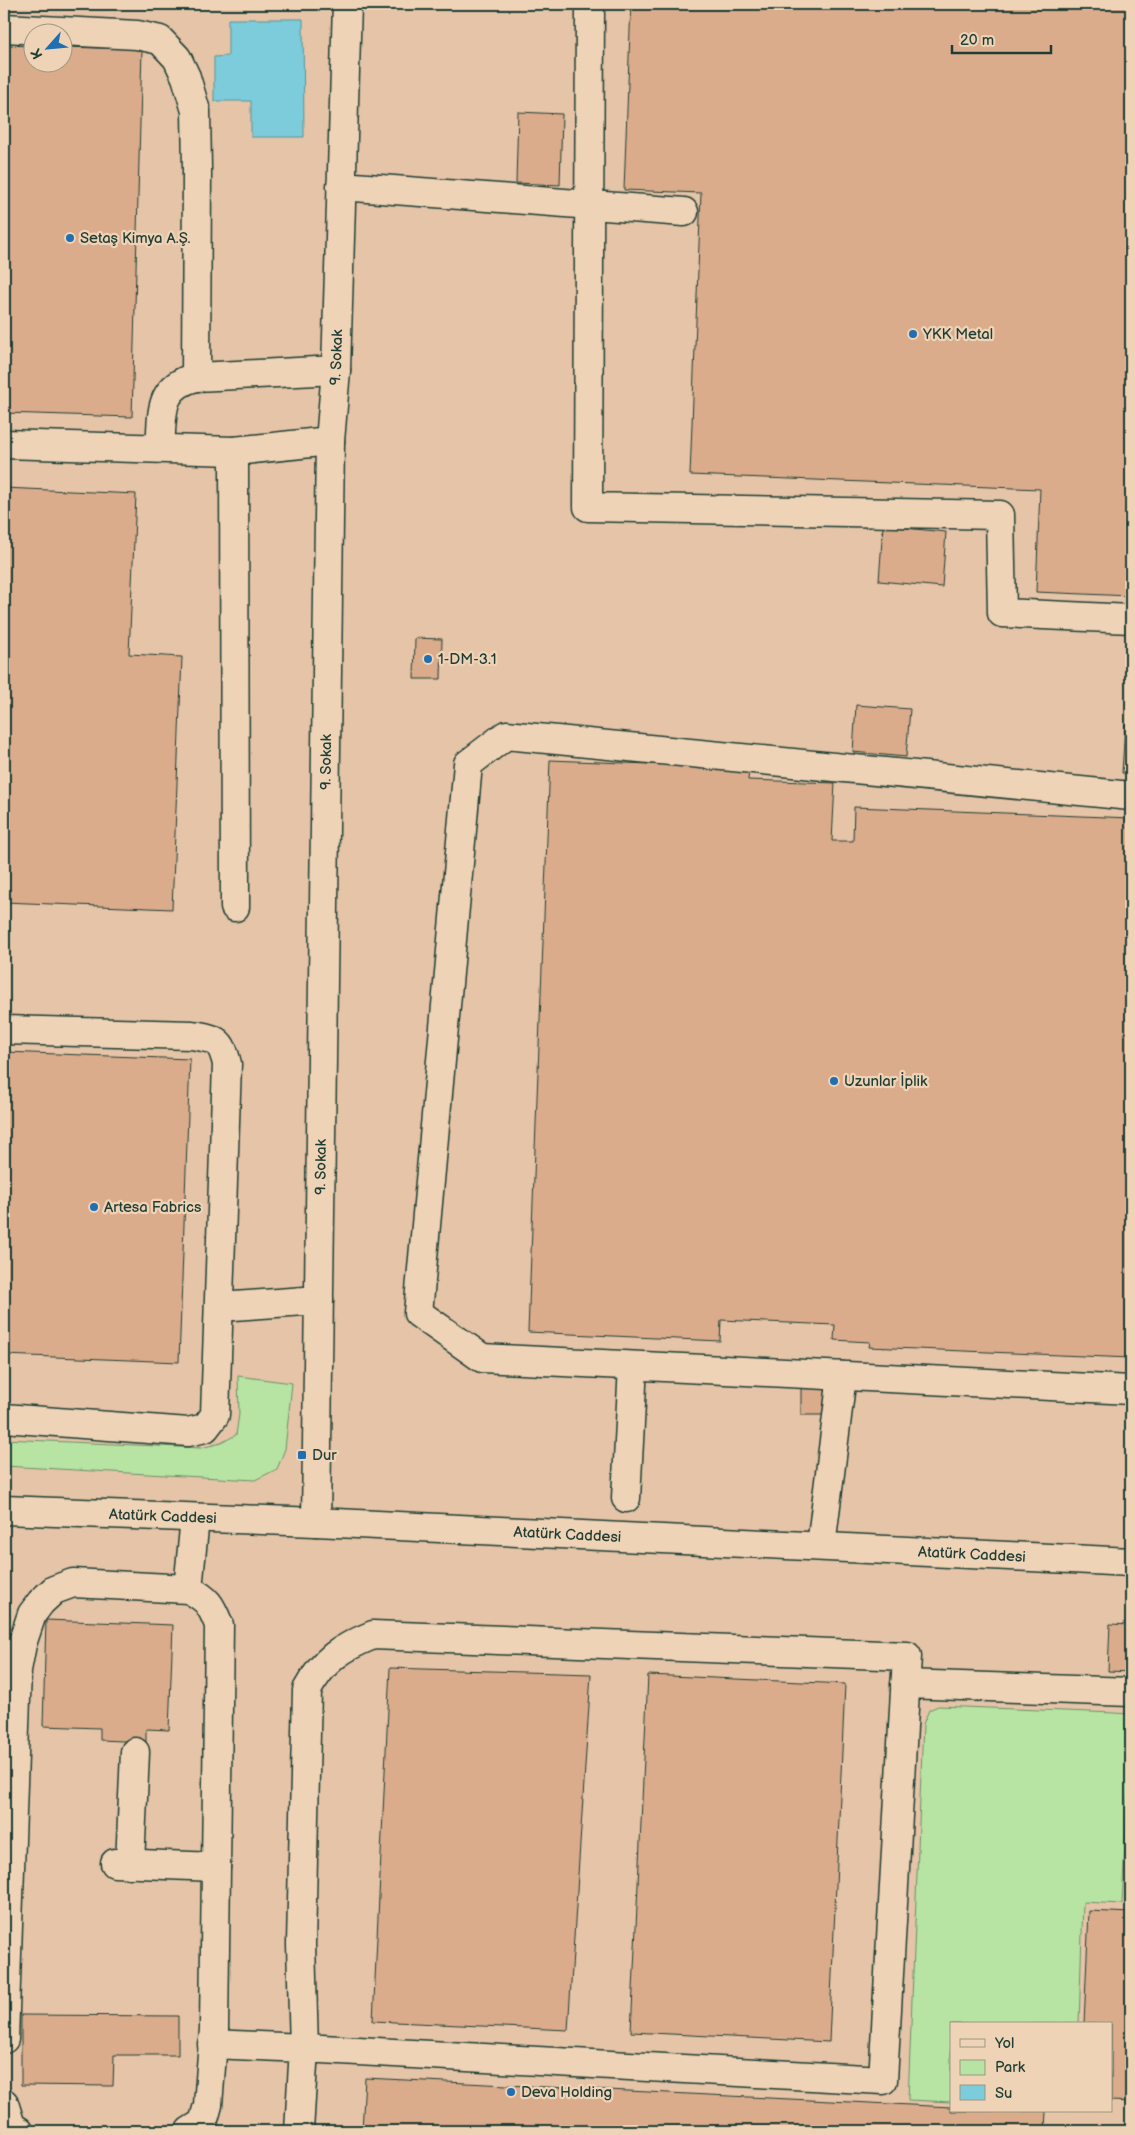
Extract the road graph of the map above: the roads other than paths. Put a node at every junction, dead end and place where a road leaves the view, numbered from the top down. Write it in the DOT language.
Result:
graph roads {
  1 [pos="347,4"];
  2 [pos="590,4"];
  3 [pos="4,28"];
  4 [pos="341,186"];
  5 [pos="590,204"];
  6 [pos="684,212"];
  7 [pos="336,370"];
  8 [pos="196,377"];
  9 [pos="330,441"];
  10 [pos="4,444"];
  11 [pos="160,448"];
  12 [pos="234,451"];
  13 [pos="1131,619"];
  14 [pos="1131,796"];
  15 [pos="235,907"];
  16 [pos="4,1030"];
  17 [pos="319,1300"];
  18 [pos="220,1307"];
  19 [pos="633,1366"];
  20 [pos="842,1376"];
  21 [pos="1131,1390"];
  22 [pos="4,1418"];
  23 [pos="626,1498"];
  24 [pos="4,1510"];
  25 [pos="195,1518"];
  26 [pos="316,1522"];
  27 [pos="821,1546"];
  28 [pos="1131,1562"];
  29 [pos="188,1589"];
  30 [pos="905,1684"];
  31 [pos="1131,1692"];
  32 [pos="134,1752"];
  33 [pos="216,1868"];
  34 [pos="4,2039"];
  35 [pos="212,2044"];
  36 [pos="304,2048"];
  37 [pos="4,2103"];
  38 [pos="19,2131"];
  39 [pos="190,2131"];
  40 [pos="299,2131"];
  1 -- 4 [label="street, 9. Sokak"];
  2 -- 5 [label="street"];
  3 -- 8 [label="street"];
  4 -- 5 [label="street"];
  4 -- 7 [label="street, 9. Sokak"];
  5 -- 6 [label="street"];
  5 -- 13 [label="street"];
  7 -- 8 [label="street"];
  7 -- 9 [label="street, 9. Sokak"];
  8 -- 11 [label="street"];
  9 -- 12 [label="street"];
  9 -- 17 [label="street, 9. Sokak"];
  10 -- 11 [label="street"];
  11 -- 12 [label="street"];
  12 -- 15 [label="street"];
  14 -- 19 [label="street"];
  16 -- 18 [label="street"];
  17 -- 18 [label="street"];
  17 -- 26 [label="street, 9. Sokak"];
  18 -- 22 [label="street"];
  19 -- 20 [label="street"];
  19 -- 23 [label="street"];
  20 -- 21 [label="street"];
  20 -- 27 [label="street"];
  24 -- 25 [label="street, Atatürk Caddesi"];
  25 -- 26 [label="street, Atatürk Caddesi"];
  25 -- 29 [label="street"];
  26 -- 27 [label="street, Atatürk Caddesi"];
  27 -- 28 [label="street, Atatürk Caddesi"];
  29 -- 33 [label="street"];
  29 -- 34 [label="street"];
  30 -- 31 [label="street"];
  30 -- 36 [label="street"];
  30 -- 36 [label="street"];
  32 -- 33 [label="street"];
  33 -- 35 [label="street"];
  35 -- 36 [label="street"];
  35 -- 39 [label="street"];
  36 -- 40 [label="street"];
  37 -- 38 [label="street"];
}
